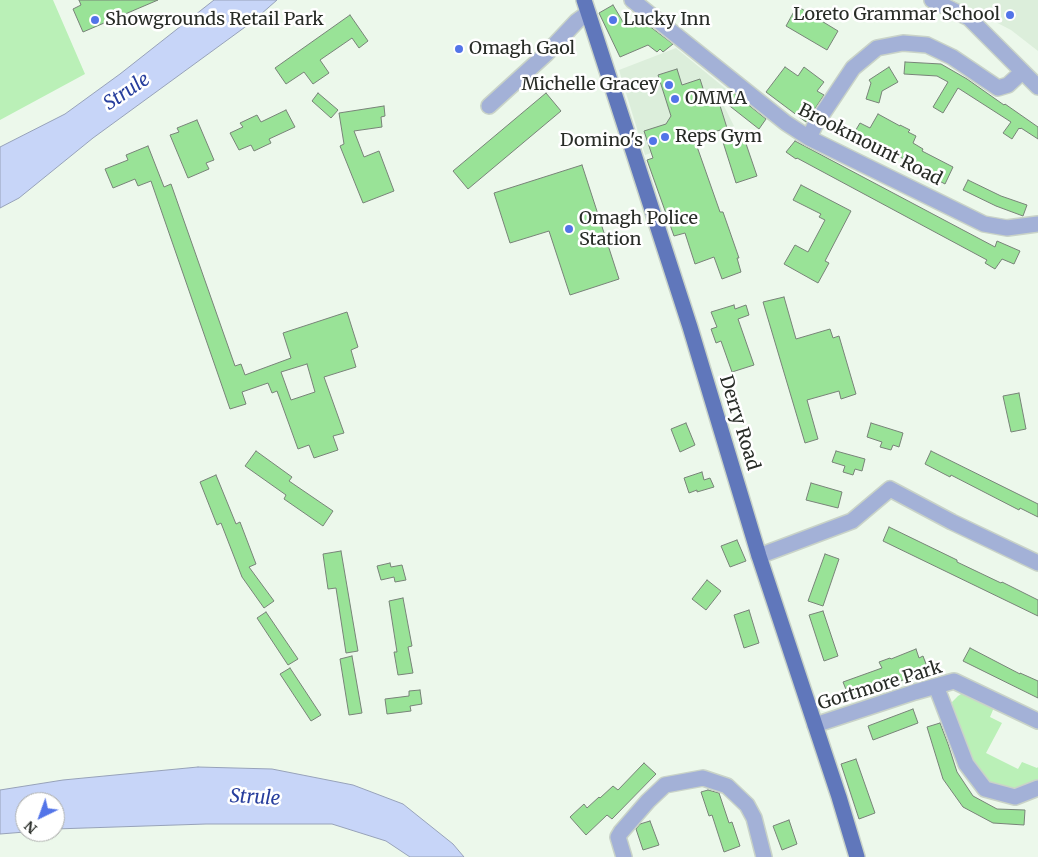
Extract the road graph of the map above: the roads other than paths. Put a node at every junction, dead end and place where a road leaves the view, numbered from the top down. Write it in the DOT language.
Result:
graph roads {
  1 [pos="632,0"];
  2 [pos="932,0"];
  3 [pos="586,7"];
  4 [pos="1022,72"];
  5 [pos="1038,87"];
  6 [pos="489,106"];
  7 [pos="809,138"];
  8 [pos="1038,224"];
  9 [pos="759,556"];
  10 [pos="1038,563"];
  11 [pos="936,686"];
  12 [pos="1038,721"];
  13 [pos="815,725"];
  14 [pos="1038,788"];
  15 [pos="624,857"];
  16 [pos="764,857"];
  17 [pos="857,857"];
  1 -- 7 [label="street, Brookmount Road"];
  2 -- 4 [label="street"];
  3 -- 6 [label="street"];
  3 -- 9 [label="main road, Derry Road"];
  4 -- 5 [label="street"];
  4 -- 7 [label="street"];
  7 -- 8 [label="street, Brookmount Road"];
  9 -- 10 [label="street"];
  9 -- 13 [label="main road, Derry Road"];
  11 -- 12 [label="street, Gortmore Park"];
  11 -- 13 [label="street, Gortmore Park"];
  11 -- 14 [label="street"];
  13 -- 17 [label="main road, Derry Road"];
  15 -- 16 [label="street"];
}
